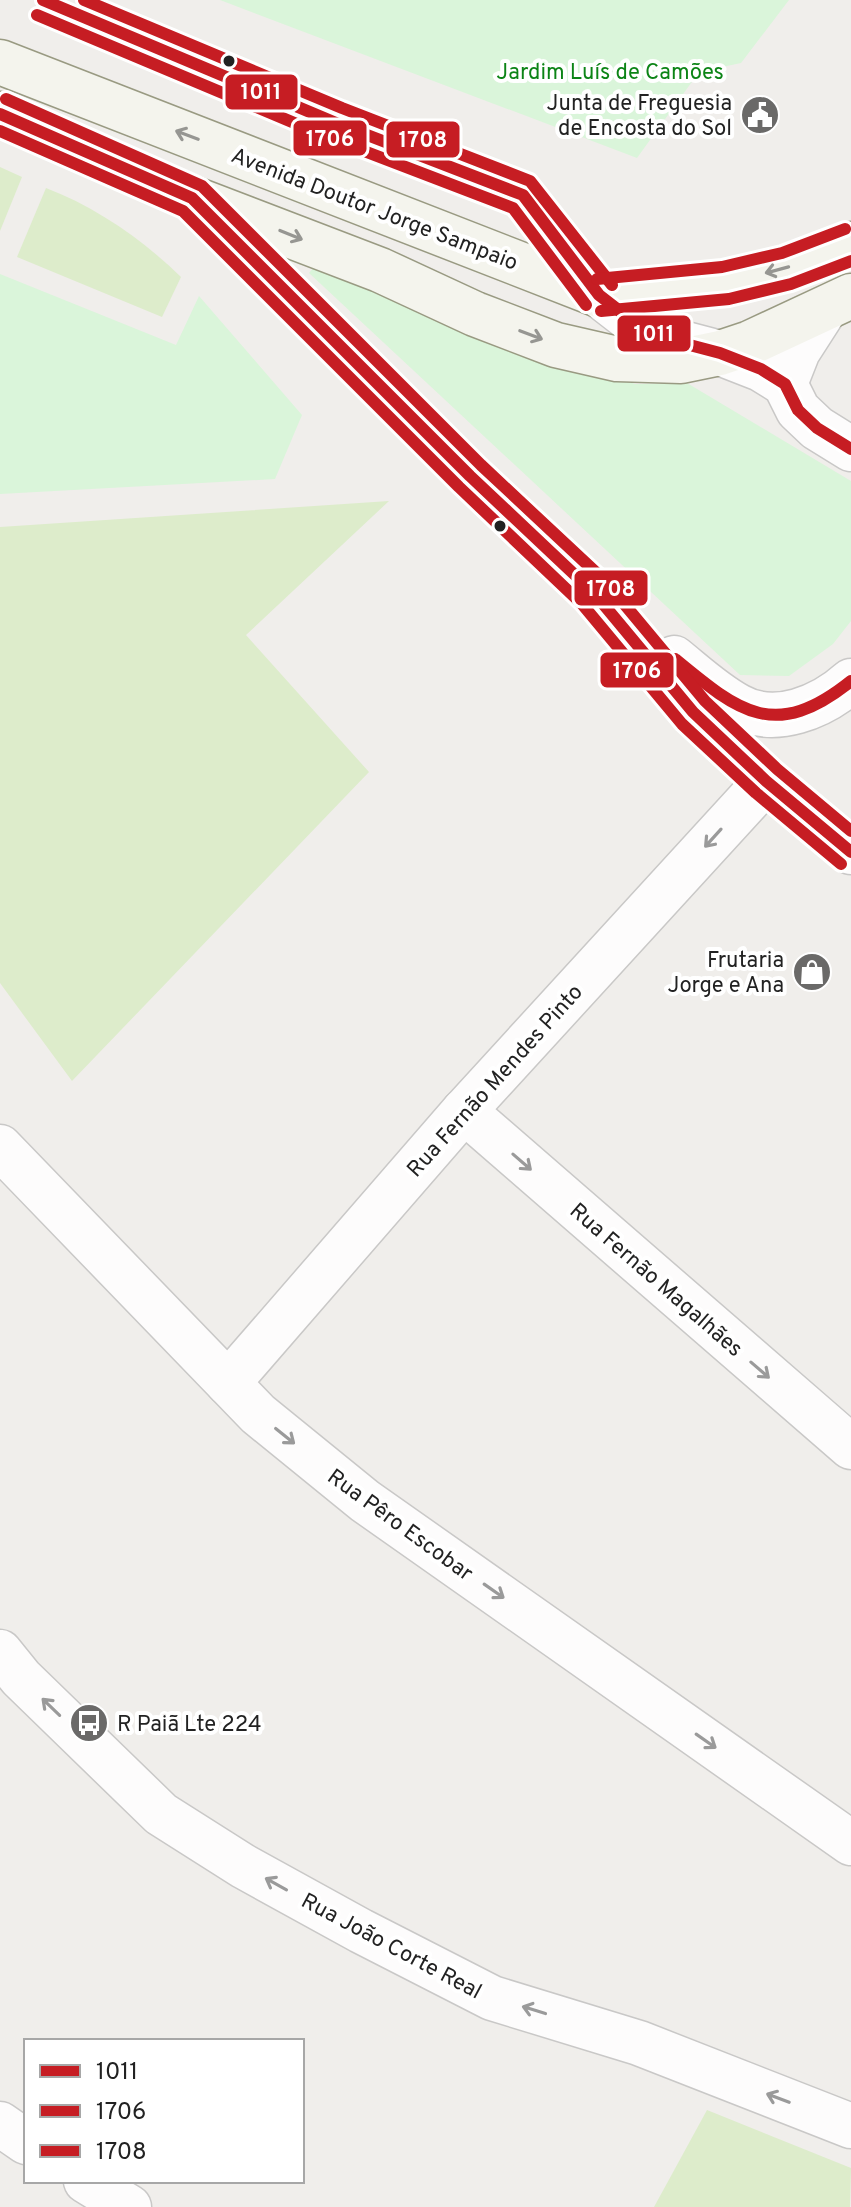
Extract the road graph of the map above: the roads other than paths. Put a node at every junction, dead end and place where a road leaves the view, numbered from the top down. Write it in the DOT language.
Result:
graph roads {
  1 [pos="0,62"];
  2 [pos="0,114"];
  3 [pos="192,198"];
  4 [pos="851,244"];
  5 [pos="599,295"];
  6 [pos="838,302"];
  7 [pos="720,353"];
  8 [pos="785,384"];
  9 [pos="851,449"];
  10 [pos="594,593"];
  11 [pos="851,681"];
  12 [pos="766,781"];
  13 [pos="851,852"];
  14 [pos="464,1111"];
  15 [pos="0,1147"];
  16 [pos="228,1383"];
  17 [pos="851,1447"];
  18 [pos="0,1652"];
  19 [pos="851,1843"];
  20 [pos="0,2124"];
  21 [pos="851,2126"];
  22 [pos="24,2141"];
  23 [pos="89,2183"];
  24 [pos="129,2207"];
  5 -- 1 [label="street, Avenida Doutor Jorge Sampaio, one-way"];
  2 -- 3 [label="street"];
  3 -- 7 [label="street, one-way"];
  3 -- 10 [label="street"];
  4 -- 5 [label="street, Avenida Doutor Jorge Sampaio, one-way"];
  5 -- 7 [label="street"];
  6 -- 7 [label="street"];
  6 -- 8 [label="street"];
  7 -- 8 [label="street"];
  8 -- 9 [label="street"];
  10 -- 11 [label="street"];
  10 -- 12 [label="street"];
  12 -- 13 [label="street"];
  12 -- 14 [label="street, Rua Fernão Mendes Pinto, one-way"];
  14 -- 16 [label="street, Rua Fernão Mendes Pinto"];
  14 -- 17 [label="street, Rua Fernão Magalhães, one-way"];
  15 -- 16 [label="street, Rua Pêro Escobar"];
  16 -- 19 [label="street, Rua Pêro Escobar, one-way"];
  21 -- 18 [label="street, Rua João Corte Real, one-way"];
  20 -- 22 [label="street"];
  23 -- 24 [label="street"];
}
